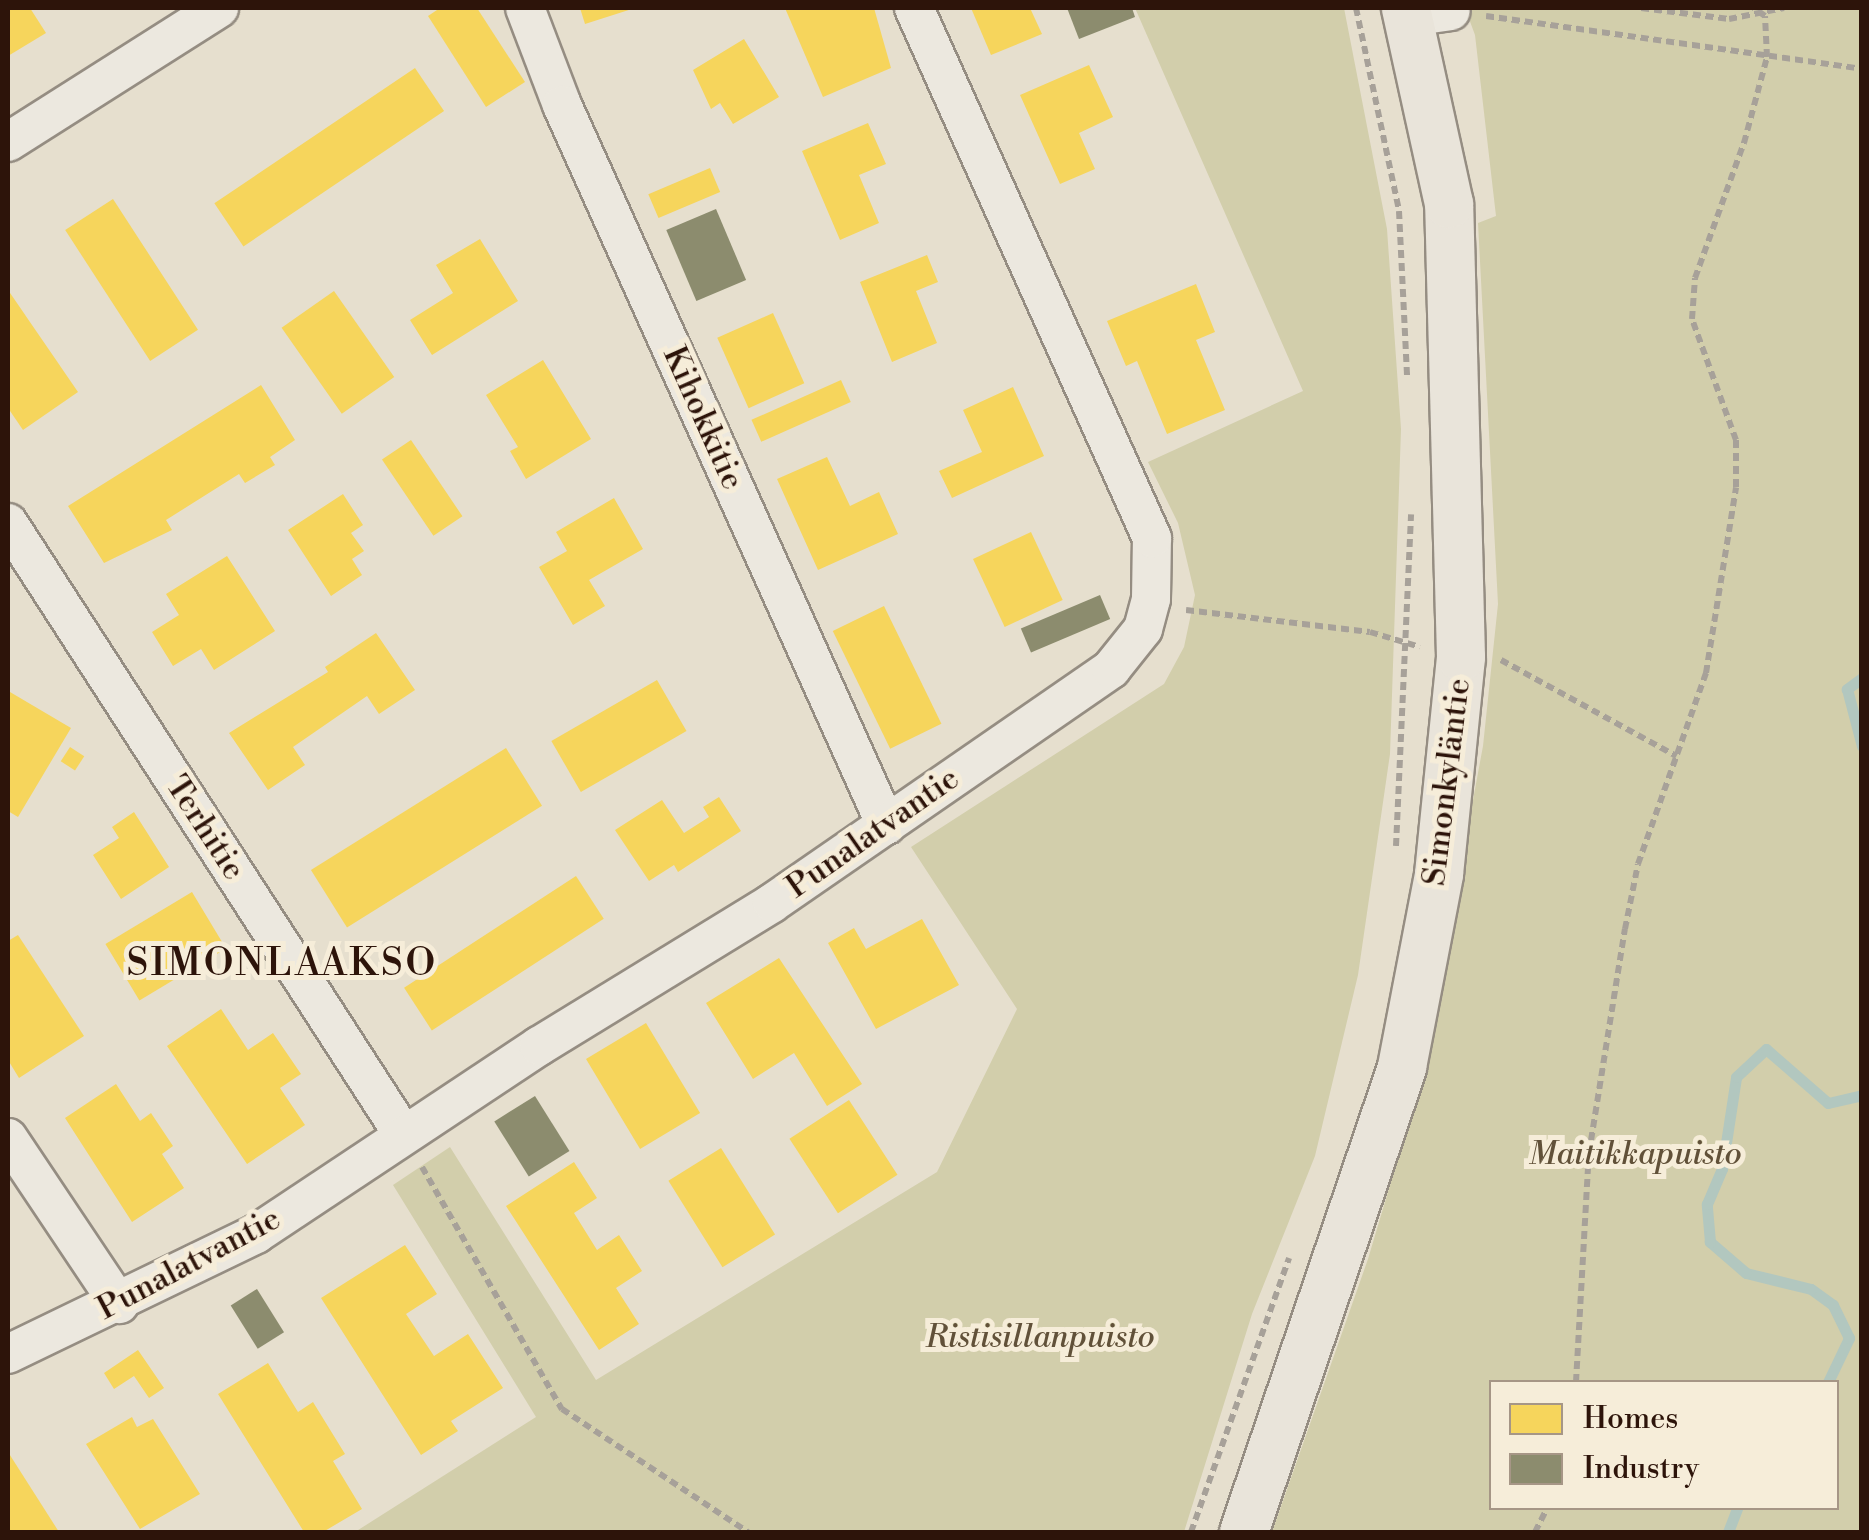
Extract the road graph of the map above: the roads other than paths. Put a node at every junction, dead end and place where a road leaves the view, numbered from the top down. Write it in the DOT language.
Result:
graph roads {
  1 [pos="219,8"];
  2 [pos="525,8"];
  3 [pos="914,8"];
  4 [pos="1422,12"];
  5 [pos="168,21"];
  6 [pos="8,142"];
  7 [pos="8,523"];
  8 [pos="886,825"];
  9 [pos="403,1134"];
  10 [pos="8,1138"];
  11 [pos="118,1304"];
  12 [pos="8,1354"];
  13 [pos="1244,1532"];
  1 -- 5 [label="street"];
  2 -- 8 [label="street, Kihokkitie"];
  3 -- 8 [label="street, Punalatvantie"];
  4 -- 13 [label="main road, Simonkyläntie"];
  5 -- 6 [label="street"];
  7 -- 9 [label="street, Terhitie"];
  8 -- 9 [label="street, Punalatvantie"];
  9 -- 11 [label="street, Punalatvantie"];
  10 -- 11 [label="street"];
  11 -- 12 [label="street, Punalatvantie"];
}
